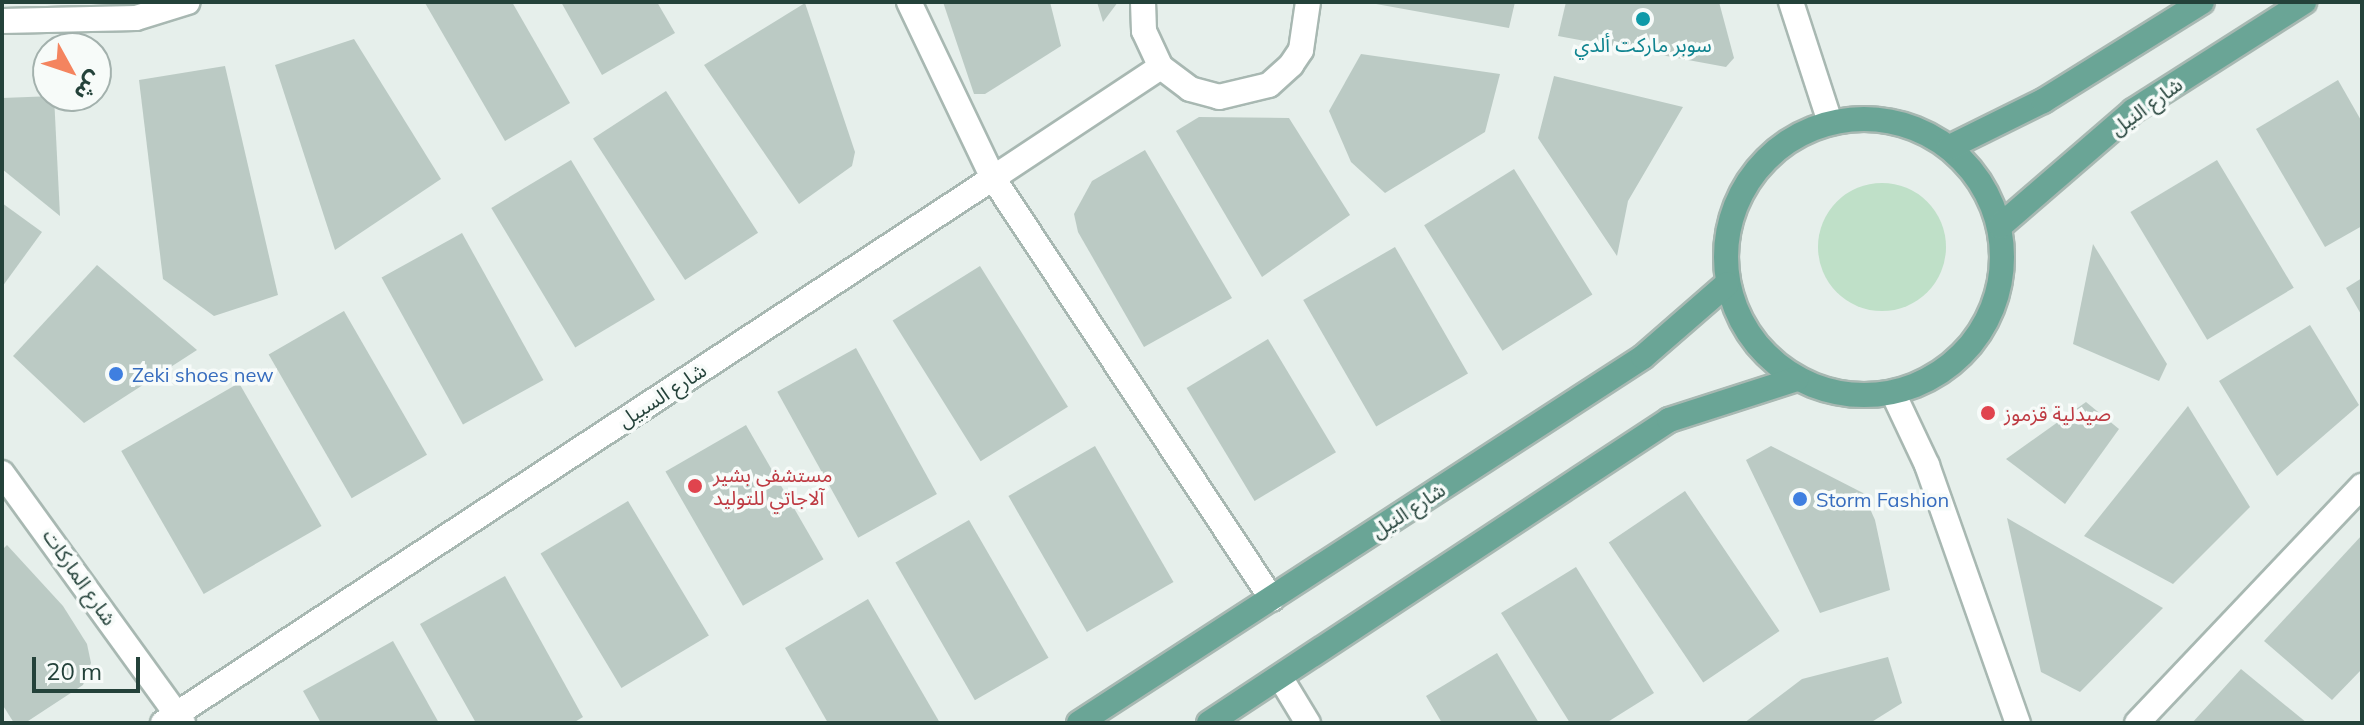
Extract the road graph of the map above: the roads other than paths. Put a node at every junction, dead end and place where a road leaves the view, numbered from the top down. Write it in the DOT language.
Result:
graph roads {
  1 [pos="188,2"];
  2 [pos="909,2"];
  3 [pos="1143,2"];
  4 [pos="1308,2"];
  5 [pos="1791,2"];
  6 [pos="2202,2"];
  7 [pos="2304,2"];
  8 [pos="2,21"];
  9 [pos="1161,67"];
  10 [pos="1830,122"];
  11 [pos="1950,147"];
  12 [pos="993,178"];
  13 [pos="2000,226"];
  14 [pos="1727,284"];
  15 [pos="1797,379"];
  16 [pos="1893,393"];
  17 [pos="2,473"];
  18 [pos="2362,486"];
  19 [pos="1272,599"];
  20 [pos="1280,677"];
  21 [pos="174,720"];
  22 [pos="1079,723"];
  23 [pos="1209,723"];
  24 [pos="1308,723"];
  25 [pos="2018,723"];
  26 [pos="2137,723"];
  1 -- 8 [label="street"];
  2 -- 12 [label="street"];
  3 -- 9 [label="street"];
  4 -- 9 [label="street"];
  5 -- 10 [label="street"];
  6 -- 11 [label="main road"];
  7 -- 13 [label="main road, شارع النيل"];
  9 -- 12 [label="street, شارع السبيل"];
  10 -- 11 [label="main road"];
  10 -- 14 [label="main road"];
  11 -- 13 [label="main road"];
  12 -- 19 [label="street"];
  12 -- 21 [label="street, شارع السبيل"];
  13 -- 16 [label="main road"];
  14 -- 15 [label="main road"];
  14 -- 19 [label="main road, شارع النيل"];
  15 -- 16 [label="main road"];
  15 -- 20 [label="main road"];
  16 -- 25 [label="street"];
  17 -- 21 [label="street, شارع الماركات"];
  18 -- 26 [label="street"];
  19 -- 22 [label="main road, شارع النيل"];
  20 -- 23 [label="main road"];
  20 -- 24 [label="street"];
}
